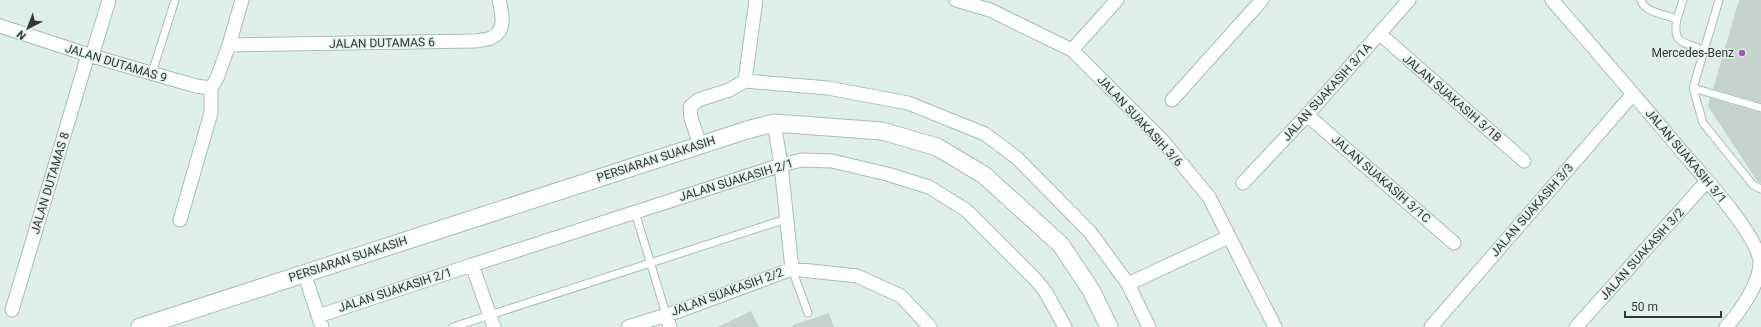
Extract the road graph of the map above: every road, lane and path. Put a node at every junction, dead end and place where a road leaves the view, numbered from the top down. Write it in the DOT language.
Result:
graph roads {
  1 [pos="109,0"];
  2 [pos="175,0"];
  3 [pos="242,0"];
  4 [pos="499,0"];
  5 [pos="756,0"];
  6 [pos="956,0"];
  7 [pos="1117,0"];
  8 [pos="1262,0"];
  9 [pos="1409,0"];
  10 [pos="1552,0"];
  11 [pos="1641,0"];
  12 [pos="1683,0"];
  13 [pos="1719,0"];
  14 [pos="1677,19"];
  15 [pos="0,26"];
  16 [pos="1380,34"];
  17 [pos="229,46"];
  18 [pos="1072,50"];
  19 [pos="1704,50"];
  20 [pos="90,56"];
  21 [pos="152,73"];
  22 [pos="745,81"];
  23 [pos="211,88"];
  24 [pos="1693,88"];
  25 [pos="1633,94"];
  26 [pos="1172,100"];
  27 [pos="1761,108"];
  28 [pos="1307,115"];
  29 [pos="774,123"];
  30 [pos="700,145"];
  31 [pos="1524,161"];
  32 [pos="781,165"];
  33 [pos="1707,181"];
  34 [pos="1243,183"];
  35 [pos="1761,189"];
  36 [pos="634,212"];
  37 [pos="786,219"];
  38 [pos="180,220"];
  39 [pos="1229,237"];
  40 [pos="1454,243"];
  41 [pos="651,263"];
  42 [pos="472,265"];
  43 [pos="792,269"];
  44 [pos="304,273"];
  45 [pos="1128,284"];
  46 [pos="12,310"];
  47 [pos="808,313"];
  48 [pos="666,314"];
  49 [pos="492,321"];
  50 [pos="320,322"];
  51 [pos="140,327"];
  52 [pos="453,327"];
  53 [pos="628,327"];
  54 [pos="670,327"];
  55 [pos="930,327"];
  56 [pos="1065,327"];
  57 [pos="1108,327"];
  58 [pos="1149,327"];
  59 [pos="1275,327"];
  60 [pos="1431,327"];
  61 [pos="1576,327"];
  62 [pos="1726,327"];
  1 -- 20 [label="street, JALAN DUTAMAS 8"];
  2 -- 21 [label="lane"];
  3 -- 17 [label="street"];
  4 -- 17 [label="street, JALAN DUTAMAS 6"];
  5 -- 22 [label="street"];
  6 -- 18 [label="street, JALAN SUAKASIH 3/6"];
  7 -- 18 [label="street"];
  8 -- 26 [label="street"];
  9 -- 16 [label="street, JALAN SUAKASIH 3/1A"];
  10 -- 25 [label="street, JALAN SUAKASIH 3/1"];
  11 -- 14 [label="lane"];
  12 -- 14 [label="lane"];
  13 -- 19 [label="lane"];
  14 -- 19 [label="lane"];
  15 -- 20 [label="street, JALAN DUTAMAS 9"];
  16 -- 28 [label="street, JALAN SUAKASIH 3/1A"];
  16 -- 31 [label="street, JALAN SUAKASIH 3/1B"];
  17 -- 23 [label="street"];
  18 -- 39 [label="street, JALAN SUAKASIH 3/6"];
  19 -- 24 [label="lane"];
  20 -- 21 [label="street, JALAN DUTAMAS 9"];
  20 -- 46 [label="street, JALAN DUTAMAS 8"];
  21 -- 23 [label="street, JALAN DUTAMAS 9"];
  22 -- 30 [label="street"];
  22 -- 45 [label="street"];
  23 -- 38 [label="street"];
  24 -- 27 [label="lane"];
  24 -- 35 [label="lane"];
  25 -- 33 [label="street, JALAN SUAKASIH 3/1"];
  25 -- 60 [label="street, JALAN SUAKASIH 3/3"];
  28 -- 34 [label="street, JALAN SUAKASIH 3/1A"];
  28 -- 40 [label="street, JALAN SUAKASIH 3/1C"];
  29 -- 30 [label="street, PERSIARAN SUAKASIH"];
  29 -- 32 [label="street"];
  29 -- 57 [label="street, PERSIARAN SUAKASIH"];
  30 -- 44 [label="street, PERSIARAN SUAKASIH"];
  32 -- 36 [label="street, JALAN SUAKASIH 2/1"];
  32 -- 37 [label="street"];
  32 -- 56 [label="street, JALAN SUAKASIH 2/1"];
  33 -- 61 [label="street, JALAN SUAKASIH 3/2"];
  33 -- 62 [label="street, JALAN SUAKASIH 3/1"];
  36 -- 41 [label="lane"];
  36 -- 42 [label="street, JALAN SUAKASIH 2/1"];
  37 -- 41 [label="lane"];
  37 -- 43 [label="street"];
  39 -- 45 [label="street"];
  39 -- 59 [label="street, JALAN SUAKASIH 3/6"];
  41 -- 48 [label="lane"];
  41 -- 49 [label="lane"];
  42 -- 49 [label="street"];
  42 -- 50 [label="street, JALAN SUAKASIH 2/1"];
  43 -- 47 [label="lane"];
  43 -- 48 [label="street, JALAN SUAKASIH 2/2"];
  43 -- 55 [label="street, JALAN SUAKASIH 2/2"];
  44 -- 50 [label="street, JALAN SUAKASIH 2/1"];
  44 -- 51 [label="street, PERSIARAN SUAKASIH"];
  45 -- 58 [label="street"];
  48 -- 53 [label="street, JALAN SUAKASIH 2/2"];
  48 -- 54 [label="street"];
  49 -- 52 [label="lane"];
}
